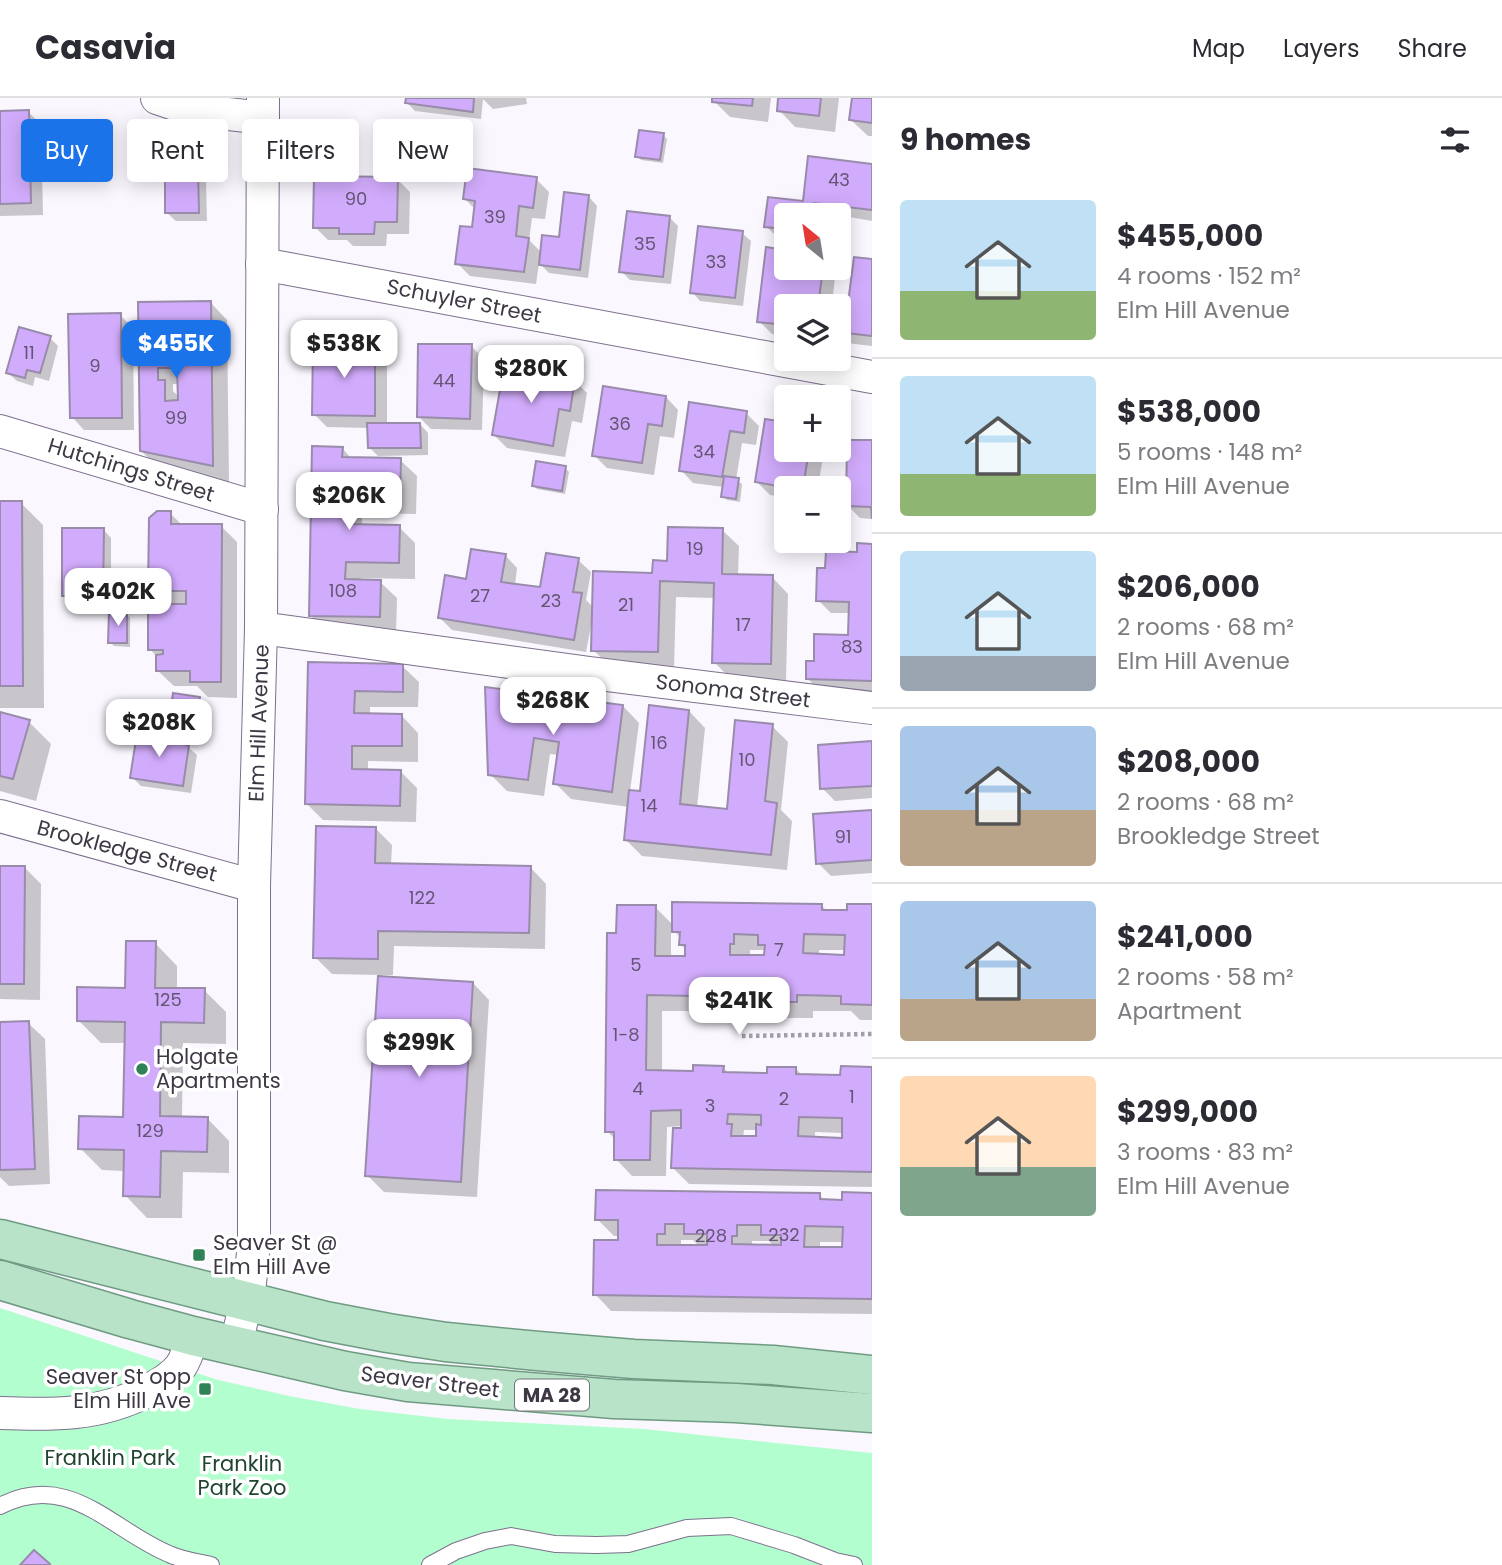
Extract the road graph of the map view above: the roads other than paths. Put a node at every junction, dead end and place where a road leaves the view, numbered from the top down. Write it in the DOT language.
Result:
graph roads {
  1 [pos="157,98"];
  2 [pos="263,108"];
  3 [pos="262,264"];
  4 [pos="872,377"];
  5 [pos="0,431"];
  6 [pos="262,509"];
  7 [pos="261,628"];
  8 [pos="872,708"];
  9 [pos="0,816"];
  10 [pos="254,886"];
  11 [pos="0,1238"];
  12 [pos="0,1280"];
  13 [pos="247,1302"];
  14 [pos="193,1335"];
  15 [pos="236,1346"];
  16 [pos="872,1375"];
  17 [pos="0,1413"];
  18 [pos="872,1413"];
  19 [pos="0,1506"];
  20 [pos="169,1560"];
  21 [pos="211,1565"];
  22 [pos="430,1565"];
  23 [pos="853,1565"];
  1 -- 2 [label="street"];
  2 -- 3 [label="street, Elm Hill Avenue"];
  3 -- 4 [label="street, Schuyler Street"];
  3 -- 6 [label="street, Elm Hill Avenue"];
  5 -- 6 [label="street, Hutchings Street"];
  6 -- 7 [label="street, Elm Hill Avenue"];
  7 -- 8 [label="street, Sonoma Street"];
  7 -- 10 [label="street, Elm Hill Avenue"];
  9 -- 10 [label="street, Brookledge Street"];
  10 -- 13 [label="street, Elm Hill Avenue"];
  11 -- 13 [label="main road, Seaver Street / MA 28"];
  12 -- 14 [label="main road, Seaver Street / MA 28"];
  13 -- 15 [label="street, Elm Hill Avenue"];
  13 -- 16 [label="main road, Seaver Street / MA 28"];
  14 -- 15 [label="main road, Seaver Street / MA 28"];
  14 -- 17 [label="street"];
  15 -- 18 [label="main road, Seaver Street / MA 28"];
  19 -- 20 [label="lane"];
  20 -- 21 [label="lane"];
  22 -- 23 [label="lane"];
}
